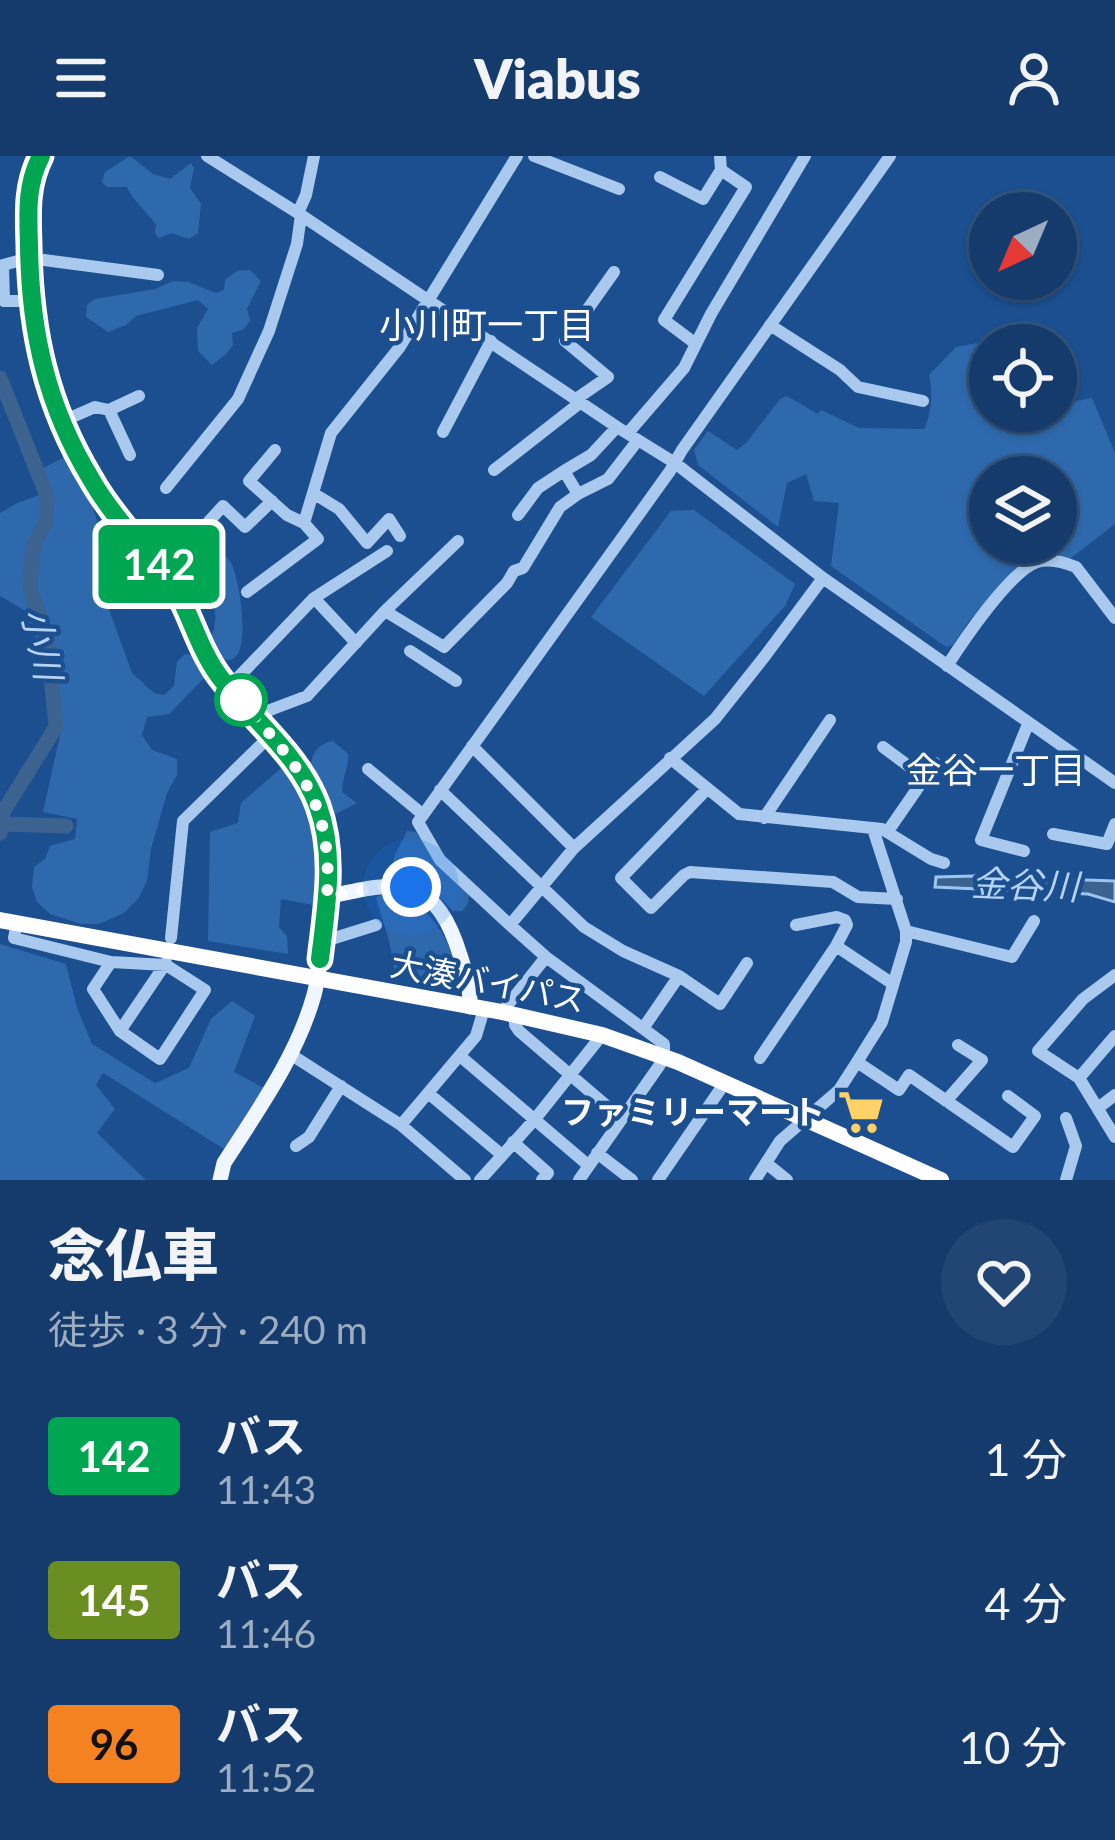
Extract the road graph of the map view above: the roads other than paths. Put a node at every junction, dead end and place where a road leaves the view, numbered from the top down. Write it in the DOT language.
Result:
graph roads {
  1 [pos="41,156"];
  2 [pos="207,156"];
  3 [pos="314,156"];
  4 [pos="517,156"];
  5 [pos="534,156"];
  6 [pos="806,156"];
  7 [pos="890,156"];
  8 [pos="721,163"];
  9 [pos="660,177"];
  10 [pos="619,189"];
  11 [pos="300,214"];
  12 [pos="29,258"];
  13 [pos="614,272"];
  14 [pos="158,275"];
  15 [pos="429,300"];
  16 [pos="31,301"];
  17 [pos="770,325"];
  18 [pos="491,341"];
  19 [pos="696,344"];
  20 [pos="139,396"];
  21 [pos="579,400"];
  22 [pos="923,401"];
  23 [pos="109,410"];
  24 [pos="63,421"];
  25 [pos="443,432"];
  26 [pos="628,434"];
  27 [pos="275,450"];
  28 [pos="130,455"];
  29 [pos="675,463"];
  30 [pos="494,470"];
  31 [pos="565,471"];
  32 [pos="166,488"];
  33 [pos="313,494"];
  34 [pos="578,494"];
  35 [pos="272,501"];
  36 [pos="518,515"];
  37 [pos="304,523"];
  38 [pos="201,530"];
  39 [pos="400,536"];
  40 [pos="458,541"];
  41 [pos="387,551"];
  42 [pos="823,578"];
  43 [pos="247,592"];
  44 [pos="314,598"];
  45 [pos="385,610"];
  46 [pos="1115,618"];
  47 [pos="356,643"];
  48 [pos="444,646"];
  49 [pos="410,651"];
  50 [pos="433,666"];
  51 [pos="947,666"];
  52 [pos="456,680"];
  53 [pos="229,687"];
  54 [pos="258,719"];
  55 [pos="830,721"];
  56 [pos="1028,724"];
  57 [pos="271,735"];
  58 [pos="472,746"];
  59 [pos="883,747"];
  60 [pos="670,758"];
  61 [pos="935,763"];
  62 [pos="368,769"];
  63 [pos="926,779"];
  64 [pos="1115,784"];
  65 [pos="706,789"];
  66 [pos="440,790"];
  67 [pos="422,813"];
  68 [pos="764,818"];
  69 [pos="1115,824"];
  70 [pos="880,830"];
  71 [pos="1053,834"];
  72 [pos="574,848"];
  73 [pos="1024,850"];
  74 [pos="944,863"];
  75 [pos="541,888"];
  76 [pos="327,897"];
  77 [pos="897,899"];
  78 [pos="6,921"];
  79 [pos="1034,921"];
  80 [pos="376,925"];
  81 [pos="509,925"];
  82 [pos="796,925"];
  83 [pos="906,931"];
  84 [pos="171,938"];
  85 [pos="836,946"];
  86 [pos="321,951"];
  87 [pos="546,957"];
  88 [pos="111,962"];
  89 [pos="166,963"];
  90 [pos="747,963"];
  91 [pos="1115,975"];
  92 [pos="679,976"];
  93 [pos="893,983"];
  94 [pos="493,1010"];
  95 [pos="644,1028"];
  96 [pos="120,1031"];
  97 [pos="602,1036"];
  98 [pos="1115,1036"];
  99 [pos="958,1046"];
  100 [pos="290,1054"];
  101 [pos="460,1056"];
  102 [pos="664,1057"];
  103 [pos="760,1058"];
  104 [pos="857,1062"];
  105 [pos="569,1075"];
  106 [pos="1078,1078"];
  107 [pos="724,1084"];
  108 [pos="341,1086"];
  109 [pos="428,1093"];
  110 [pos="1115,1095"];
  111 [pos="1008,1096"];
  112 [pos="946,1100"];
  113 [pos="1098,1108"];
  114 [pos="1066,1118"];
  115 [pos="535,1119"];
  116 [pos="622,1119"];
  117 [pos="802,1119"];
  118 [pos="401,1125"];
  119 [pos="1115,1137"];
  120 [pos="513,1142"];
  121 [pos="296,1146"];
  122 [pos="502,1155"];
  123 [pos="593,1159"];
  124 [pos="766,1163"];
  125 [pos="220,1180"];
  126 [pos="465,1180"];
  127 [pos="480,1180"];
  128 [pos="542,1180"];
  129 [pos="578,1180"];
  130 [pos="632,1180"];
  131 [pos="658,1180"];
  132 [pos="754,1180"];
  133 [pos="787,1180"];
  134 [pos="941,1180"];
  135 [pos="1066,1180"];
  1 -- 12 [label="main road"];
  2 -- 11 [label="street"];
  3 -- 11 [label="street"];
  4 -- 15 [label="street"];
  5 -- 10 [label="street"];
  6 -- 19 [label="street"];
  7 -- 17 [label="street"];
  8 -- 9 [label="street"];
  8 -- 19 [label="street"];
  11 -- 15 [label="street"];
  11 -- 32 [label="street"];
  12 -- 14 [label="street"];
  12 -- 16 [label="main road"];
  12 -- 16 [label="street"];
  13 -- 21 [label="street"];
  15 -- 18 [label="street"];
  15 -- 33 [label="street"];
  16 -- 24 [label="main road"];
  17 -- 22 [label="street"];
  17 -- 29 [label="street"];
  18 -- 21 [label="street"];
  18 -- 25 [label="street"];
  19 -- 26 [label="street"];
  20 -- 23 [label="street"];
  21 -- 26 [label="street"];
  21 -- 30 [label="street"];
  23 -- 24 [label="street"];
  23 -- 28 [label="street"];
  24 -- 53 [label="main road"];
  26 -- 29 [label="street"];
  26 -- 31 [label="street"];
  26 -- 34 [label="street"];
  27 -- 35 [label="street"];
  29 -- 42 [label="street"];
  29 -- 58 [label="street"];
  31 -- 34 [label="street"];
  31 -- 36 [label="street"];
  33 -- 37 [label="street"];
  33 -- 39 [label="street"];
  34 -- 48 [label="street"];
  35 -- 37 [label="street"];
  35 -- 38 [label="street"];
  37 -- 43 [label="street"];
  40 -- 45 [label="street"];
  41 -- 44 [label="street"];
  42 -- 51 [label="street"];
  42 -- 60 [label="street"];
  44 -- 47 [label="street"];
  44 -- 53 [label="street"];
  45 -- 47 [label="street"];
  45 -- 48 [label="street"];
  46 -- 51 [label="street"];
  47 -- 54 [label="street"];
  48 -- 50 [label="street"];
  49 -- 50 [label="street"];
  50 -- 52 [label="street"];
  51 -- 56 [label="street"];
  53 -- 54 [label="main road"];
  54 -- 57 [label="main road"];
  55 -- 68 [label="street"];
  56 -- 64 [label="street"];
  56 -- 73 [label="street"];
  57 -- 76 [label="main road"];
  57 -- 84 [label="street"];
  58 -- 66 [label="street"];
  58 -- 72 [label="street"];
  59 -- 63 [label="street"];
  60 -- 65 [label="street"];
  60 -- 72 [label="street"];
  61 -- 63 [label="street"];
  62 -- 67 [label="street"];
  63 -- 70 [label="street"];
  65 -- 68 [label="street"];
  65 -- 77 [label="street"];
  66 -- 67 [label="street"];
  66 -- 75 [label="street"];
  67 -- 81 [label="street"];
  68 -- 70 [label="street"];
  69 -- 71 [label="street"];
  70 -- 74 [label="street"];
  70 -- 77 [label="street"];
  72 -- 75 [label="street"];
  75 -- 81 [label="street"];
  75 -- 92 [label="street"];
  76 -- 86 [label="main road"];
  76 -- 94 [label="main road"];
  77 -- 83 [label="street"];
  78 -- 88 [label="street"];
  78 -- 94 [label="highway, 大湊バイパス"];
  79 -- 83 [label="street"];
  80 -- 86 [label="street"];
  81 -- 87 [label="street"];
  82 -- 85 [label="street"];
  83 -- 93 [label="street"];
  85 -- 93 [label="street"];
  85 -- 103 [label="street"];
  86 -- 100 [label="main road"];
  87 -- 94 [label="street"];
  87 -- 95 [label="street"];
  88 -- 89 [label="street"];
  88 -- 96 [label="street"];
  89 -- 96 [label="street"];
  89 -- 96 [label="street"];
  90 -- 92 [label="street"];
  91 -- 106 [label="street"];
  92 -- 95 [label="street"];
  93 -- 104 [label="street"];
  94 -- 97 [label="highway, 大湊バイパス"];
  94 -- 101 [label="street"];
  94 -- 105 [label="street"];
  95 -- 102 [label="street"];
  97 -- 102 [label="highway, 大湊バイパス"];
  97 -- 105 [label="street"];
  98 -- 106 [label="street"];
  99 -- 112 [label="street"];
  100 -- 108 [label="street"];
  100 -- 125 [label="main road"];
  101 -- 109 [label="street"];
  101 -- 115 [label="street"];
  102 -- 107 [label="highway, 大湊バイパス"];
  102 -- 116 [label="street"];
  104 -- 112 [label="street"];
  104 -- 117 [label="street"];
  105 -- 115 [label="street"];
  105 -- 116 [label="street"];
  106 -- 113 [label="street"];
  107 -- 117 [label="highway, 大湊バイパス"];
  107 -- 131 [label="street"];
  108 -- 118 [label="street"];
  108 -- 121 [label="street"];
  109 -- 118 [label="street"];
  109 -- 122 [label="street"];
  110 -- 113 [label="street"];
  111 -- 112 [label="street"];
  113 -- 119 [label="street"];
  114 -- 135 [label="street"];
  115 -- 120 [label="street"];
  115 -- 123 [label="street"];
  116 -- 123 [label="street"];
  117 -- 124 [label="street"];
  117 -- 134 [label="highway, 大湊バイパス"];
  118 -- 126 [label="street"];
  120 -- 122 [label="street"];
  120 -- 128 [label="street"];
  122 -- 127 [label="street"];
  123 -- 129 [label="street"];
  123 -- 130 [label="street"];
  124 -- 132 [label="street"];
  124 -- 133 [label="street"];
}
